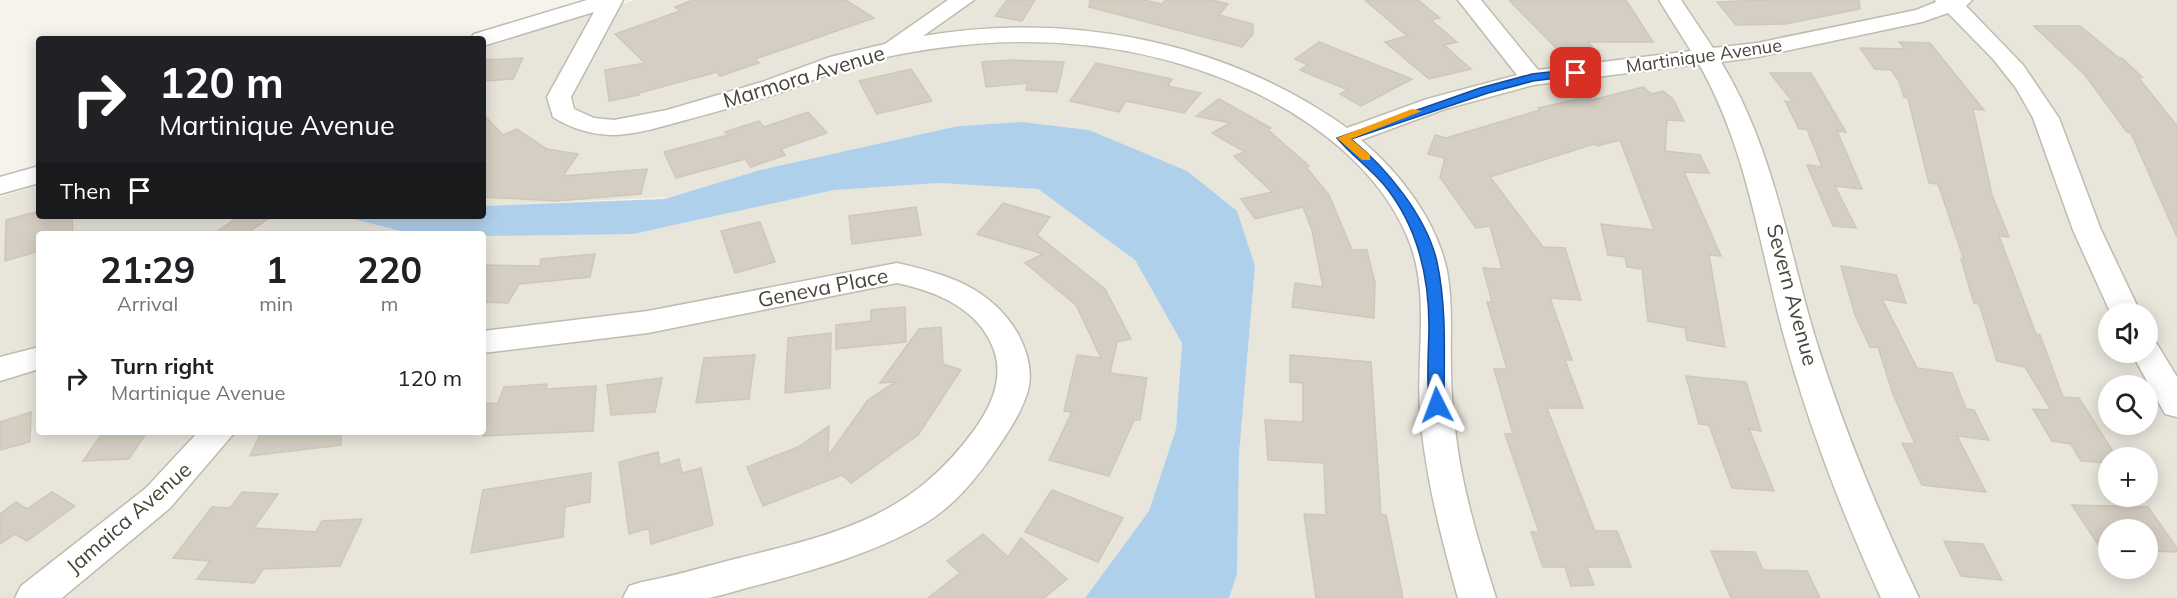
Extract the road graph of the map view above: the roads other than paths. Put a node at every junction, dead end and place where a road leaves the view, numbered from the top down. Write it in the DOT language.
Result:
graph roads {
  1 [pos="611,0"];
  2 [pos="963,0"];
  3 [pos="1469,0"];
  4 [pos="1670,0"];
  5 [pos="1953,1"];
  6 [pos="486,38"];
  7 [pos="886,50"];
  8 [pos="1707,58"];
  9 [pos="1532,78"];
  10 [pos="1343,138"];
  11 [pos="36,175"];
  12 [pos="0,186"];
  13 [pos="2121,303"];
  14 [pos="486,342"];
  15 [pos="36,359"];
  16 [pos="2152,363"];
  17 [pos="0,369"];
  18 [pos="2177,405"];
  19 [pos="215,435"];
  20 [pos="34,598"];
  21 [pos="642,598"];
  22 [pos="1477,598"];
  23 [pos="1900,598"];
  1 -- 6 [label="street"];
  1 -- 7 [label="street, Marmora Avenue"];
  2 -- 7 [label="street"];
  3 -- 9 [label="street"];
  4 -- 8 [label="street, Severn Avenue"];
  5 -- 8 [label="street, Martinique Avenue"];
  5 -- 13 [label="street"];
  7 -- 10 [label="street, Marmora Avenue"];
  8 -- 9 [label="street, Martinique Avenue"];
  8 -- 23 [label="street, Severn Avenue"];
  9 -- 10 [label="street, Martinique Avenue"];
  10 -- 22 [label="street, Marmora Avenue"];
  11 -- 12 [label="street"];
  14 -- 21 [label="street, Geneva Place"];
  15 -- 17 [label="street"];
  16 -- 18 [label="street"];
  19 -- 20 [label="street, Jamaica Avenue"];
}
